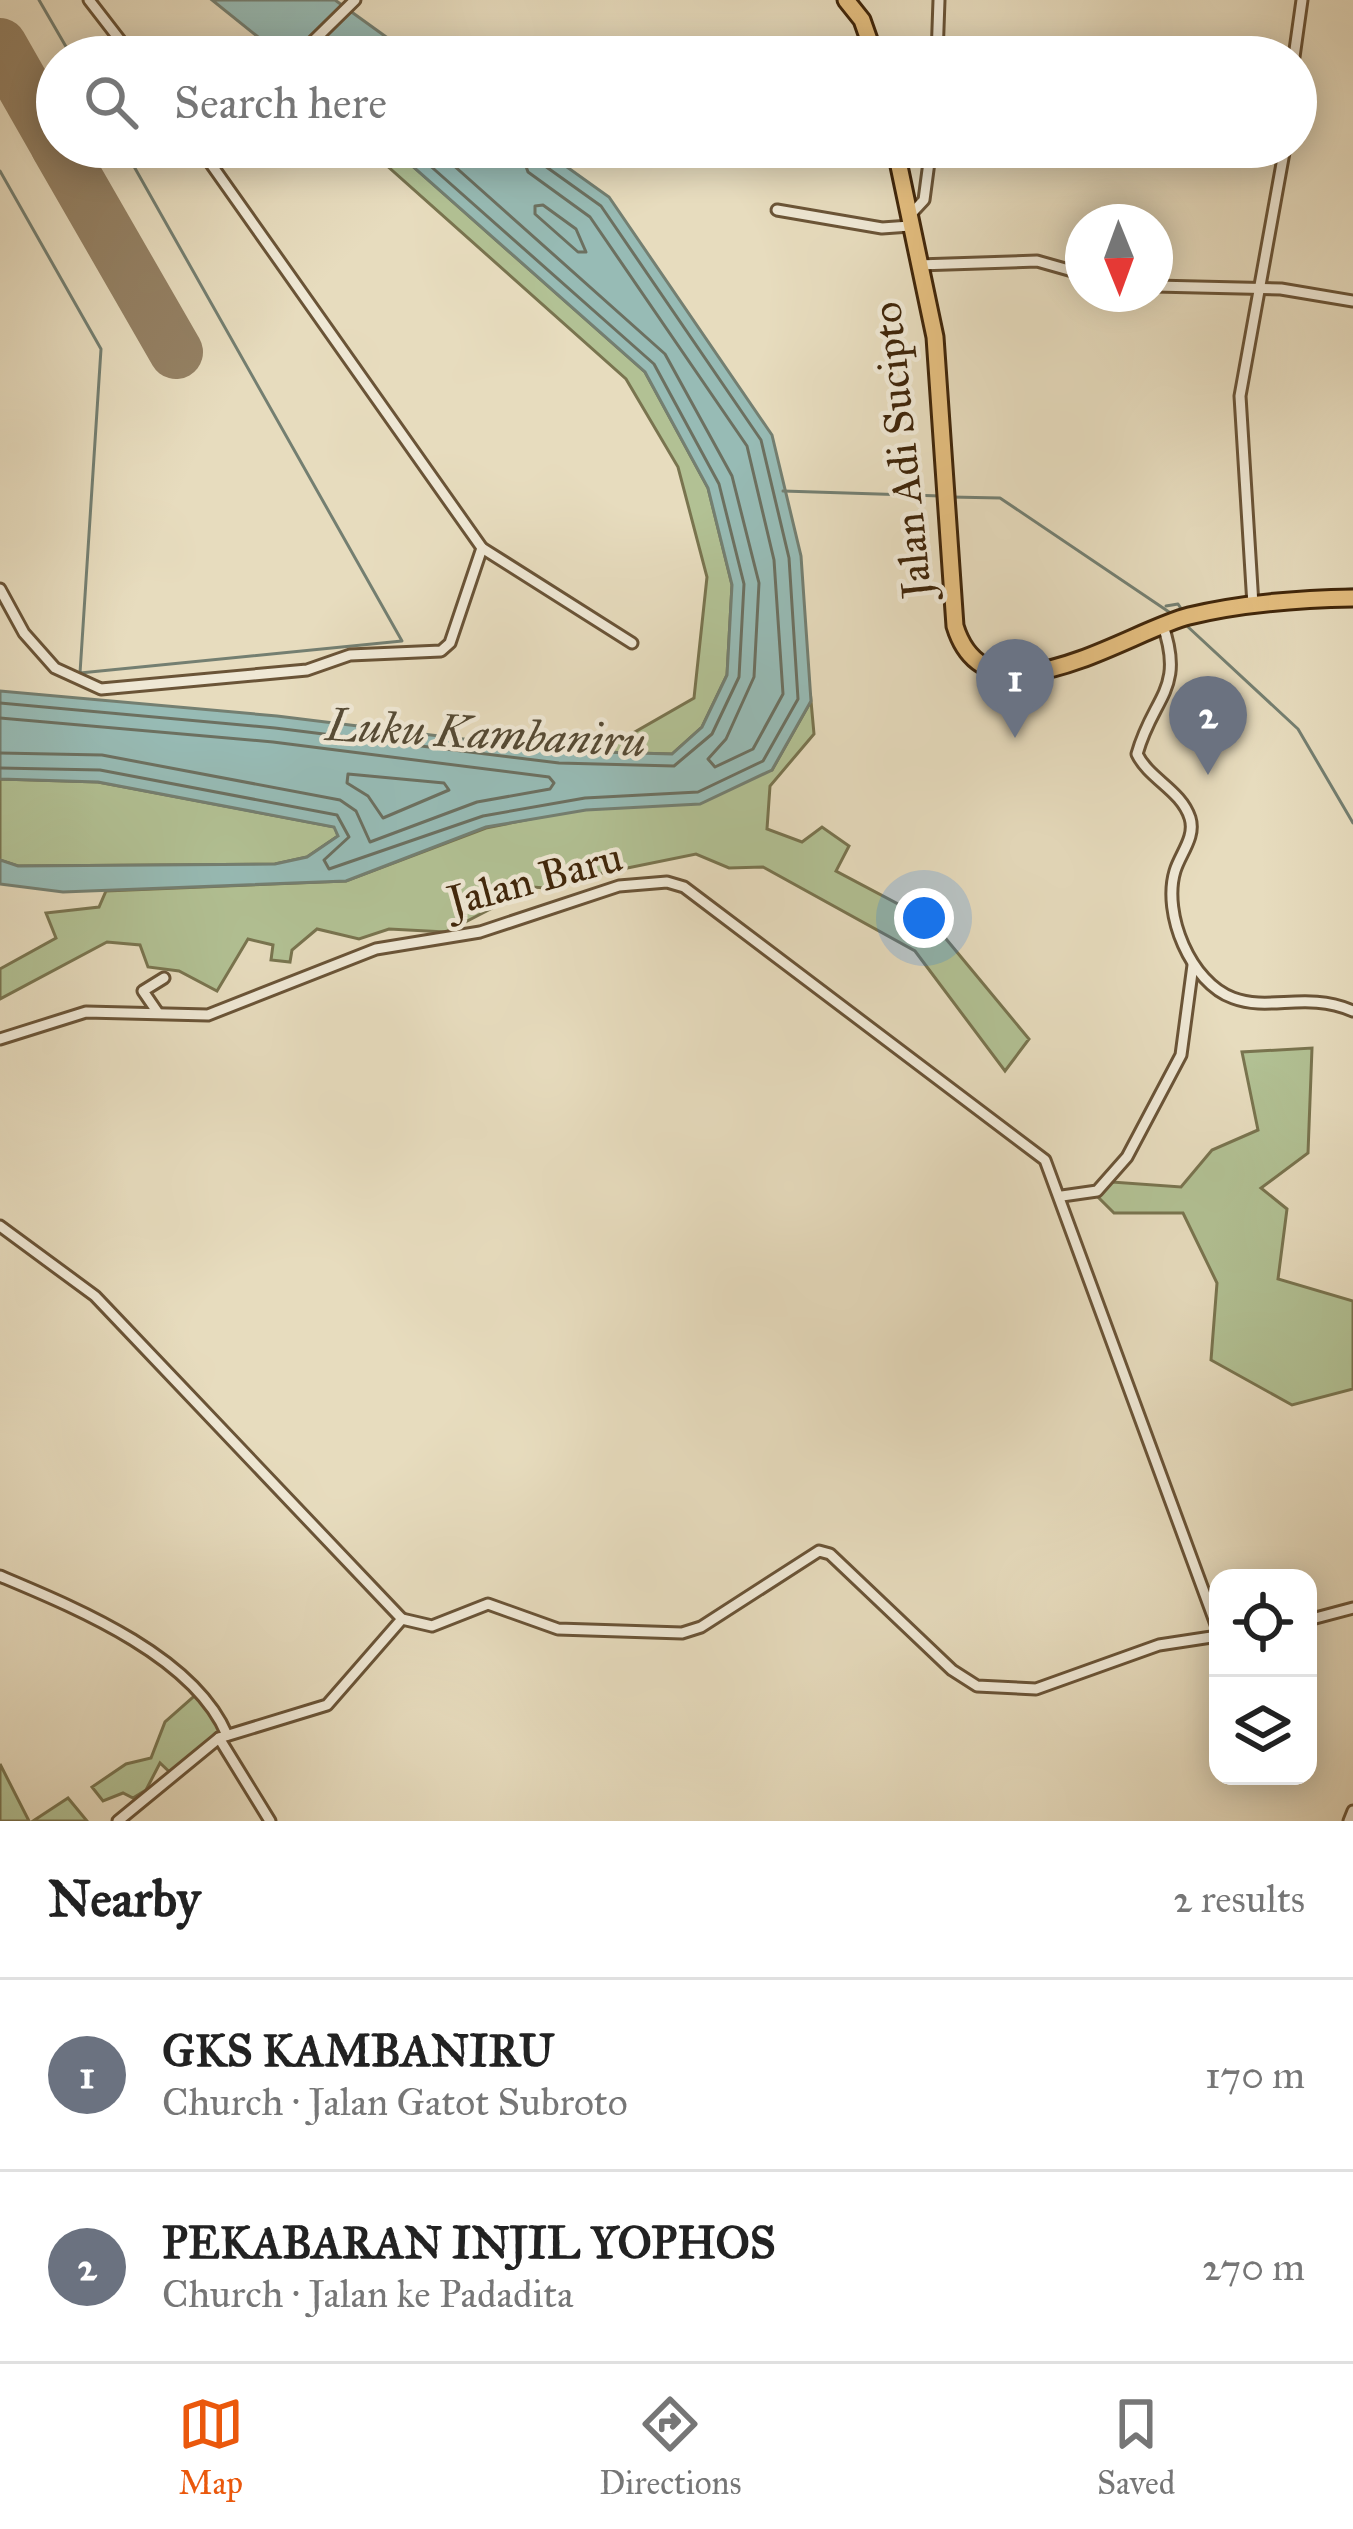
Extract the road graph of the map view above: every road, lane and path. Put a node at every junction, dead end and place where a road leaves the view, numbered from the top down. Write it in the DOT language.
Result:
graph roads {
  1 [pos="89,0"];
  2 [pos="846,0"];
  3 [pos="939,0"];
  4 [pos="1302,0"];
  5 [pos="351,4"];
  6 [pos="117,36"];
  7 [pos="318,36"];
  8 [pos="867,36"];
  9 [pos="938,36"];
  10 [pos="1297,36"];
  11 [pos="214,168"];
  12 [pos="899,168"];
  13 [pos="928,168"];
  14 [pos="1281,168"];
  15 [pos="777,210"];
  16 [pos="909,221"];
  17 [pos="918,265"];
  18 [pos="1065,269"];
  19 [pos="1173,286"];
  20 [pos="1258,288"];
  21 [pos="1353,301"];
  22 [pos="482,548"];
  23 [pos="0,589"];
  24 [pos="1353,598"];
  25 [pos="1253,600"];
  26 [pos="1165,622"];
  27 [pos="632,643"];
  28 [pos="1193,965"];
  29 [pos="164,978"];
  30 [pos="1353,1011"];
  31 [pos="158,1013"];
  32 [pos="0,1039"];
  33 [pos="1062,1196"];
  34 [pos="0,1226"];
  35 [pos="0,1576"];
  36 [pos="1209,1608"];
  37 [pos="1353,1608"];
  38 [pos="1317,1618"];
  39 [pos="402,1619"];
  40 [pos="1209,1635"];
  41 [pos="223,1737"];
  42 [pos="118,1821"];
  43 [pos="270,1821"];
  1 -- 6 [label="street"];
  2 -- 8 [label="highway"];
  3 -- 9 [label="street"];
  4 -- 10 [label="street"];
  5 -- 7 [label="street"];
  11 -- 22 [label="street"];
  12 -- 16 [label="highway, Jalan Adi Sucipto"];
  13 -- 16 [label="street"];
  14 -- 20 [label="street"];
  15 -- 16 [label="street"];
  16 -- 17 [label="highway, Jalan Adi Sucipto"];
  17 -- 18 [label="street"];
  17 -- 26 [label="highway, Jalan Adi Sucipto"];
  19 -- 20 [label="street"];
  20 -- 21 [label="street"];
  20 -- 25 [label="street"];
  22 -- 23 [label="street"];
  22 -- 27 [label="street"];
  24 -- 25 [label="highway"];
  25 -- 26 [label="highway"];
  26 -- 28 [label="street"];
  28 -- 30 [label="street"];
  28 -- 33 [label="street"];
  29 -- 31 [label="street"];
  31 -- 32 [label="street, Jalan Baru"];
  31 -- 33 [label="street, Jalan Baru"];
  33 -- 36 [label="street, Jalan Baru"];
  34 -- 39 [label="street"];
  35 -- 41 [label="street"];
  37 -- 38 [label="street"];
  39 -- 40 [label="street"];
  39 -- 41 [label="street"];
  41 -- 42 [label="street"];
  41 -- 43 [label="street"];
}
